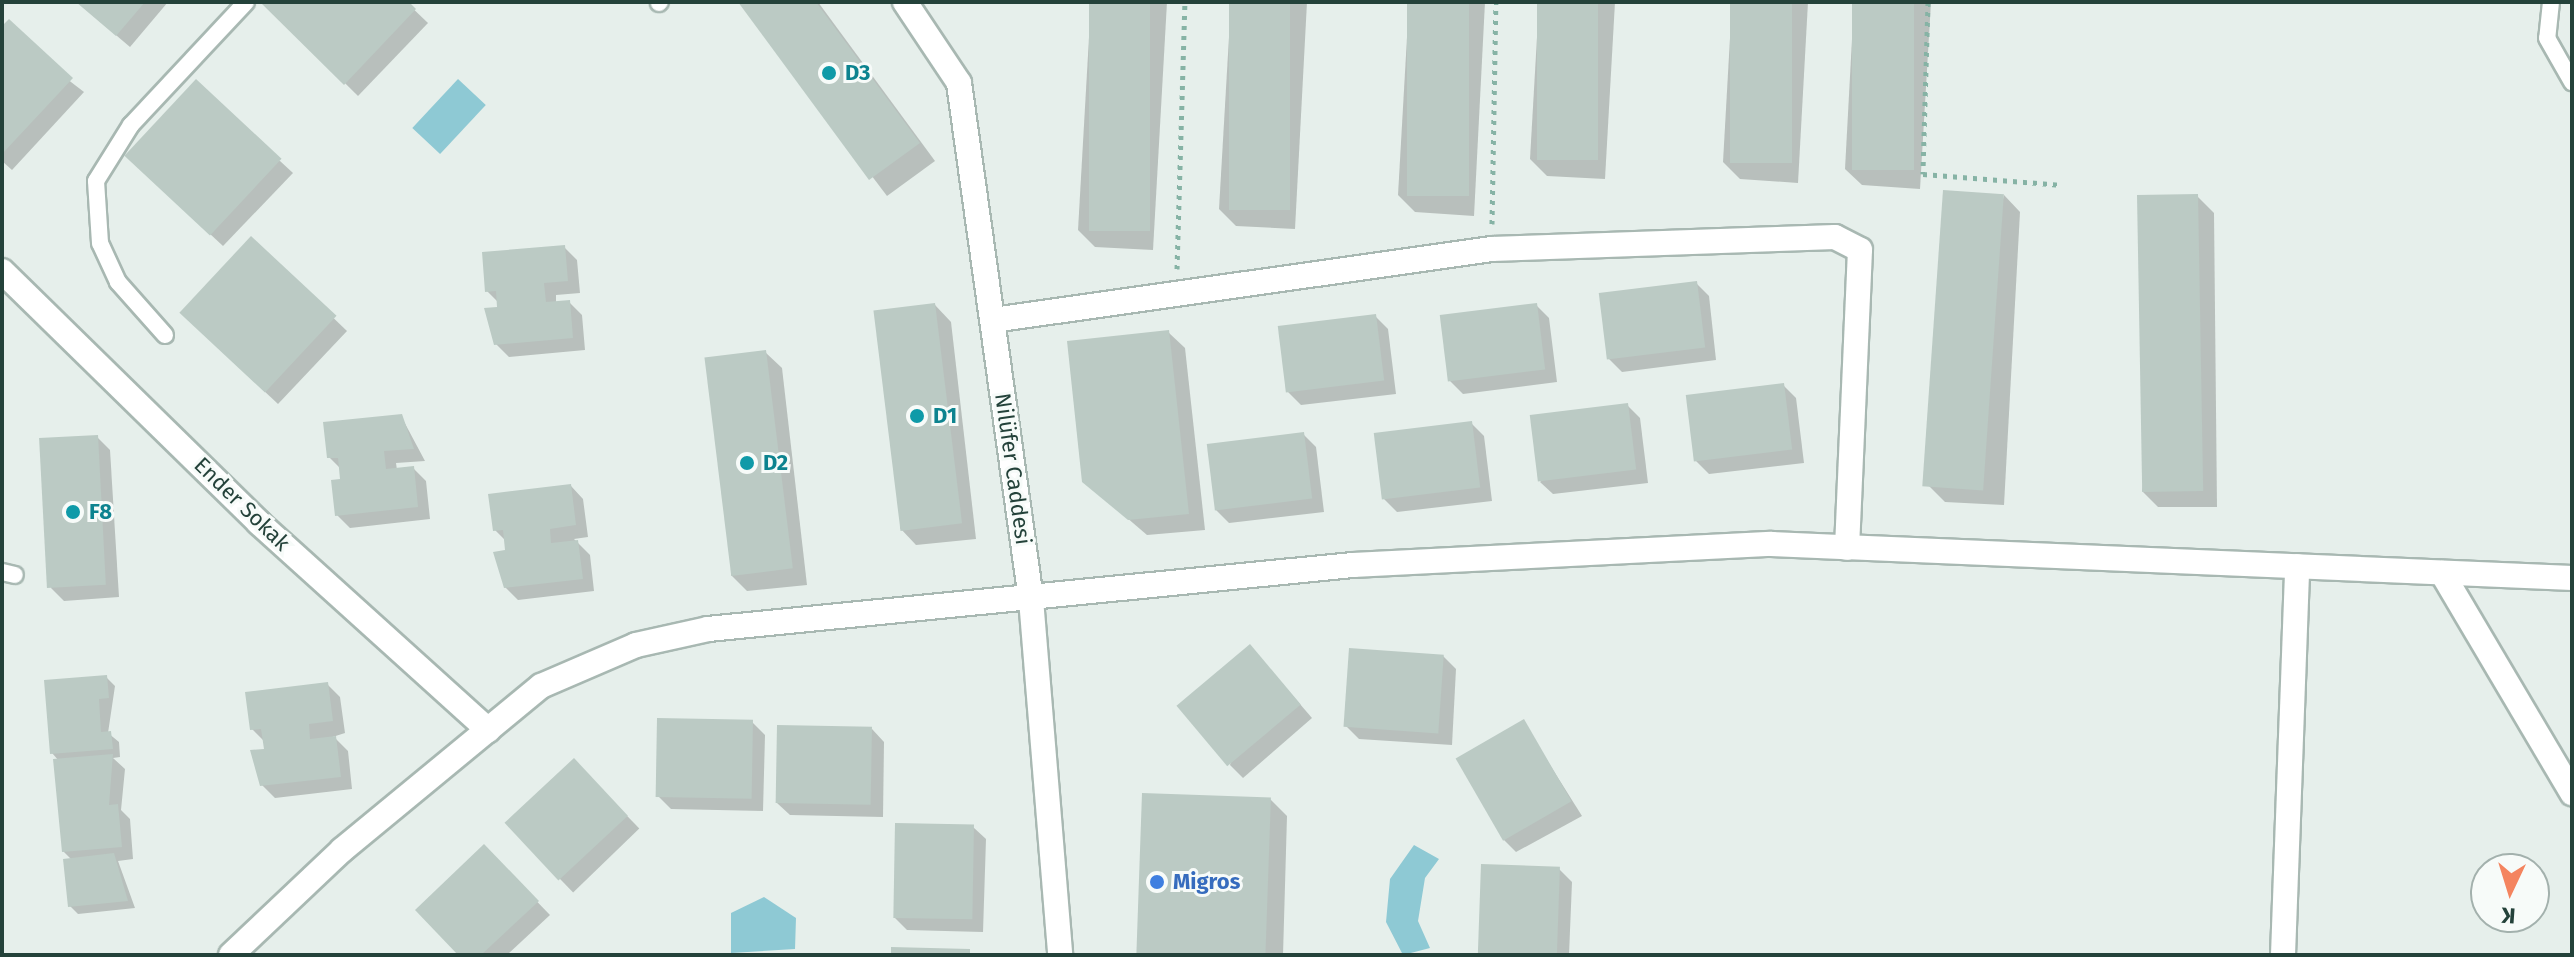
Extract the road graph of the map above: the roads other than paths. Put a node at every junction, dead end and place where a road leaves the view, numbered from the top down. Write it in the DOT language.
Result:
graph roads {
  1 [pos="246,2"];
  2 [pos="905,2"];
  3 [pos="2551,2"];
  4 [pos="2572,82"];
  5 [pos="2,271"];
  6 [pos="993,320"];
  7 [pos="165,335"];
  8 [pos="1847,548"];
  9 [pos="2297,566"];
  10 [pos="2442,573"];
  11 [pos="2572,578"];
  12 [pos="1031,599"];
  13 [pos="488,730"];
  14 [pos="2572,793"];
  15 [pos="231,955"];
  16 [pos="1060,955"];
  17 [pos="2283,955"];
  1 -- 7 [label="lane"];
  2 -- 6 [label="street, Nilüfer Caddesi"];
  3 -- 4 [label="lane"];
  5 -- 13 [label="street, Ender Sokak"];
  6 -- 8 [label="street"];
  6 -- 12 [label="street, Nilüfer Caddesi"];
  8 -- 9 [label="street"];
  8 -- 12 [label="street"];
  9 -- 10 [label="street"];
  9 -- 17 [label="street"];
  10 -- 11 [label="street"];
  10 -- 14 [label="street"];
  12 -- 13 [label="street"];
  12 -- 16 [label="street, Nilüfer Caddesi"];
  13 -- 15 [label="street"];
}
